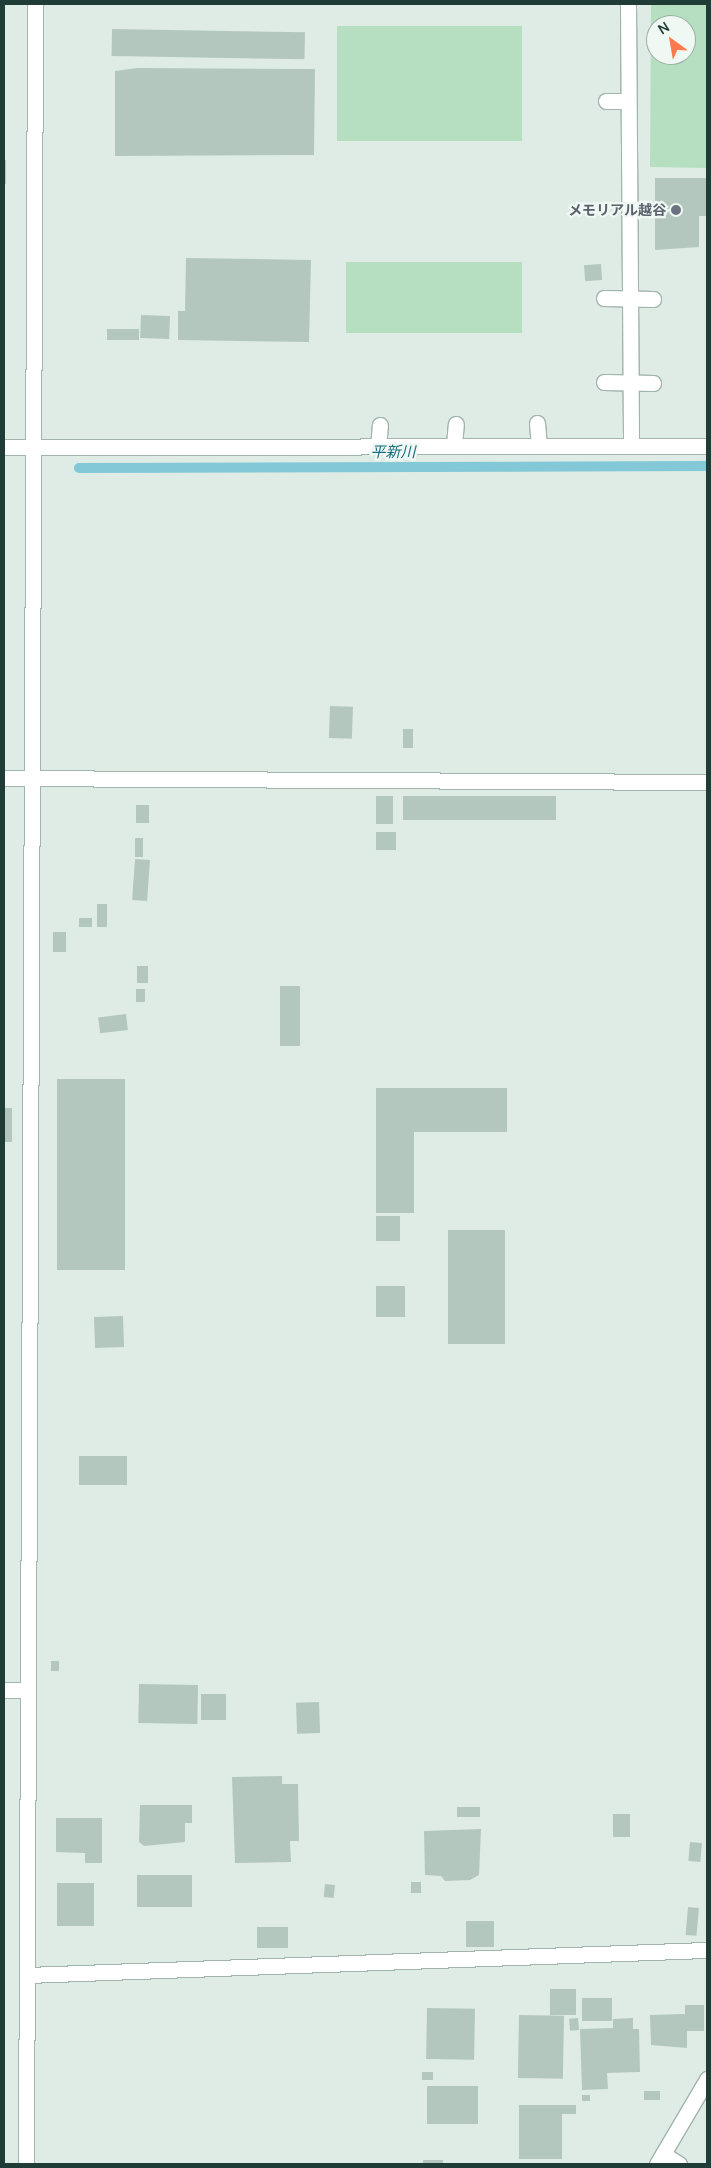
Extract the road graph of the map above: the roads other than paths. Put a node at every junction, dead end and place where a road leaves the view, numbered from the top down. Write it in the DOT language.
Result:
graph roads {
  1 [pos="35,4"];
  2 [pos="628,4"];
  3 [pos="628,101"];
  4 [pos="606,102"];
  5 [pos="604,298"];
  6 [pos="628,298"];
  7 [pos="653,299"];
  8 [pos="604,382"];
  9 [pos="628,382"];
  10 [pos="653,383"];
  11 [pos="537,423"];
  12 [pos="380,424"];
  13 [pos="456,424"];
  14 [pos="631,444"];
  15 [pos="454,445"];
  16 [pos="31,446"];
  17 [pos="539,446"];
  18 [pos="707,446"];
  19 [pos="4,447"];
  20 [pos="378,447"];
  21 [pos="4,778"];
  22 [pos="30,778"];
  23 [pos="707,782"];
  24 [pos="4,1690"];
  25 [pos="28,1690"];
  26 [pos="707,1950"];
  27 [pos="27,1975"];
  28 [pos="707,2079"];
  29 [pos="660,2159"];
  30 [pos="26,2164"];
  31 [pos="679,2164"];
  1 -- 16 [label="street"];
  2 -- 3 [label="street"];
  3 -- 4 [label="street"];
  3 -- 6 [label="street"];
  5 -- 6 [label="street"];
  6 -- 7 [label="street"];
  6 -- 9 [label="street"];
  8 -- 9 [label="street"];
  9 -- 10 [label="street"];
  9 -- 14 [label="street"];
  11 -- 17 [label="street"];
  12 -- 20 [label="street"];
  13 -- 15 [label="street"];
  14 -- 17 [label="street"];
  14 -- 18 [label="street"];
  15 -- 17 [label="street"];
  15 -- 20 [label="street"];
  16 -- 19 [label="street"];
  16 -- 20 [label="street"];
  16 -- 22 [label="street"];
  21 -- 22 [label="street"];
  22 -- 23 [label="street"];
  22 -- 25 [label="street"];
  24 -- 25 [label="street"];
  25 -- 27 [label="street"];
  26 -- 27 [label="street"];
  27 -- 30 [label="street"];
  28 -- 29 [label="street"];
  29 -- 31 [label="street"];
}
